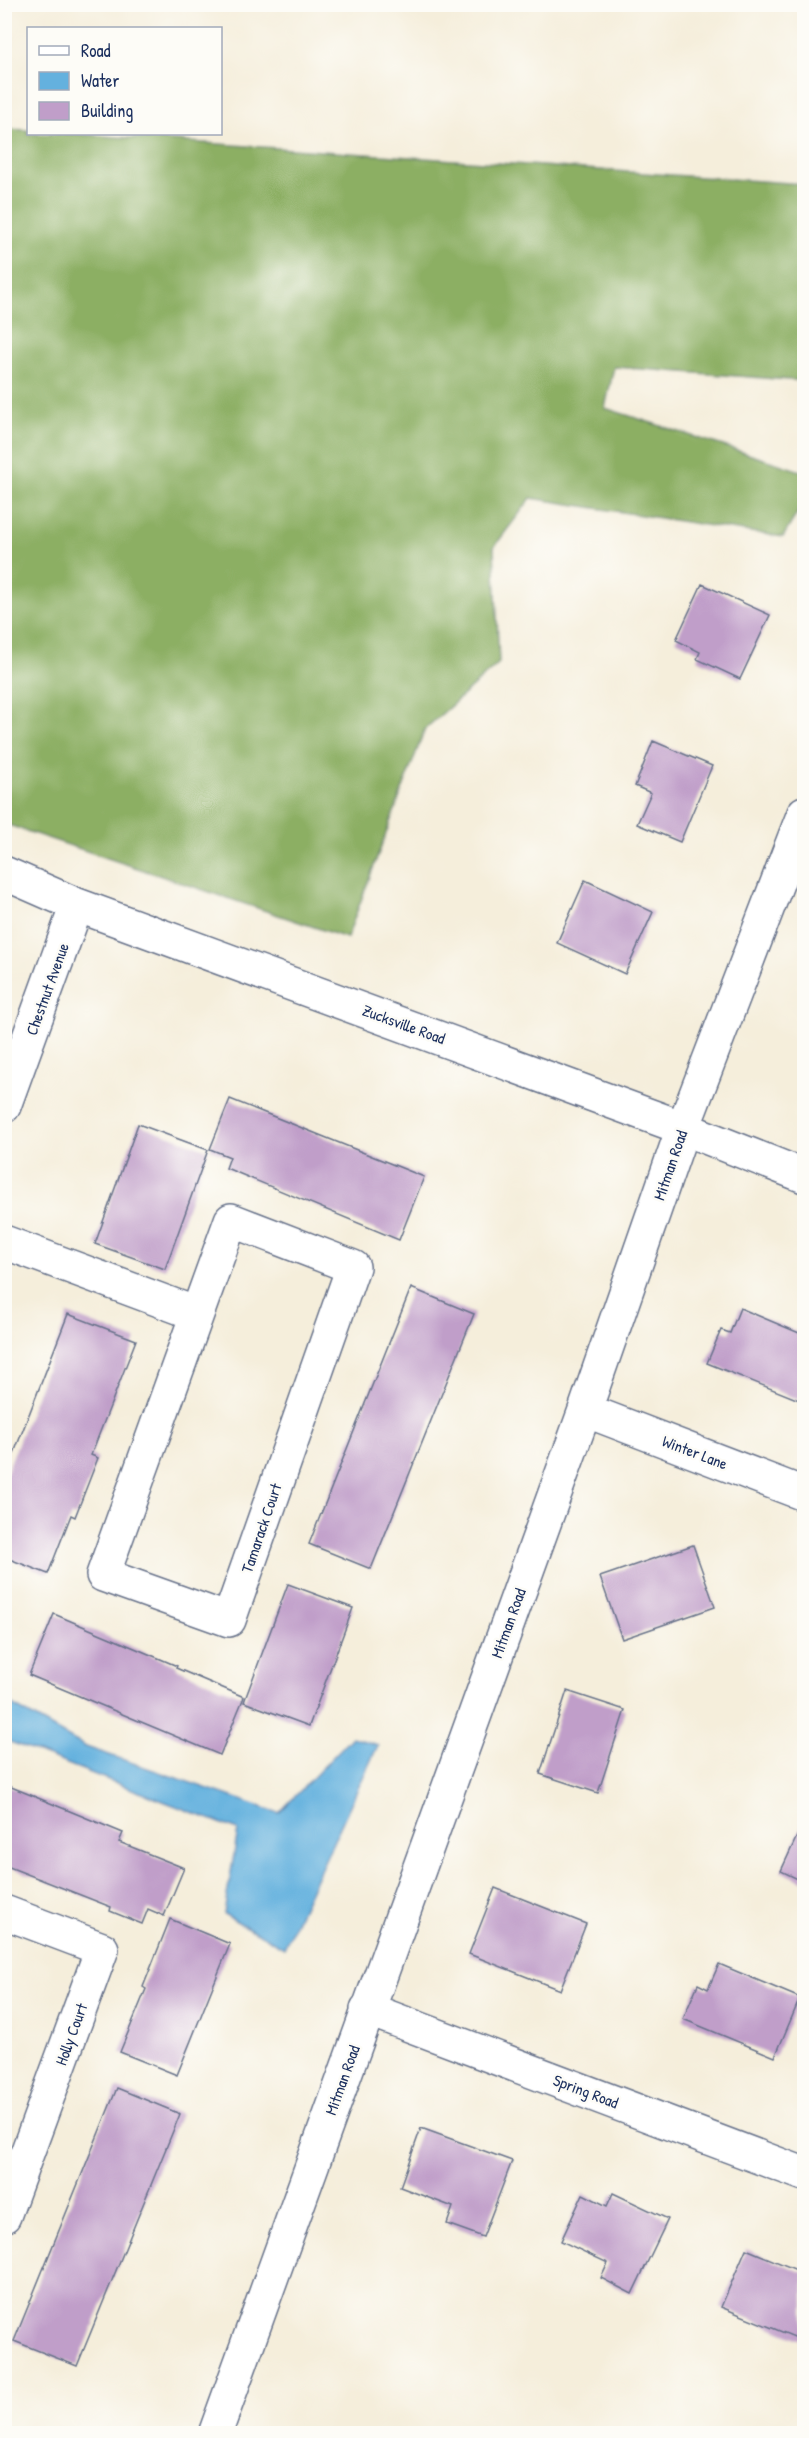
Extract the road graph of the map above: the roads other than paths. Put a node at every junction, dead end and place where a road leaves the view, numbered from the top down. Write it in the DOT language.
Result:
graph roads {
  1 [pos="804,813"];
  2 [pos="4,873"];
  3 [pos="78,905"];
  4 [pos="4,1106"];
  5 [pos="683,1128"];
  6 [pos="804,1176"];
  7 [pos="4,1242"];
  8 [pos="197,1314"];
  9 [pos="585,1410"];
  10 [pos="804,1494"];
  11 [pos="4,1912"];
  12 [pos="368,2009"];
  13 [pos="804,2174"];
  14 [pos="4,2216"];
  15 [pos="215,2433"];
  1 -- 5 [label="street, Mitman Road"];
  2 -- 3 [label="street, Zucksville Road"];
  3 -- 4 [label="street, Chestnut Avenue"];
  3 -- 5 [label="street, Zucksville Road"];
  5 -- 6 [label="street, Zucksville Road"];
  5 -- 9 [label="street, Mitman Road"];
  7 -- 8 [label="street"];
  8 -- 8 [label="street, Tamarack Court"];
  9 -- 10 [label="street, Winter Lane"];
  9 -- 12 [label="street, Mitman Road"];
  11 -- 14 [label="street, Holly Court"];
  12 -- 13 [label="street, Spring Road"];
  12 -- 15 [label="street, Mitman Road"];
}
